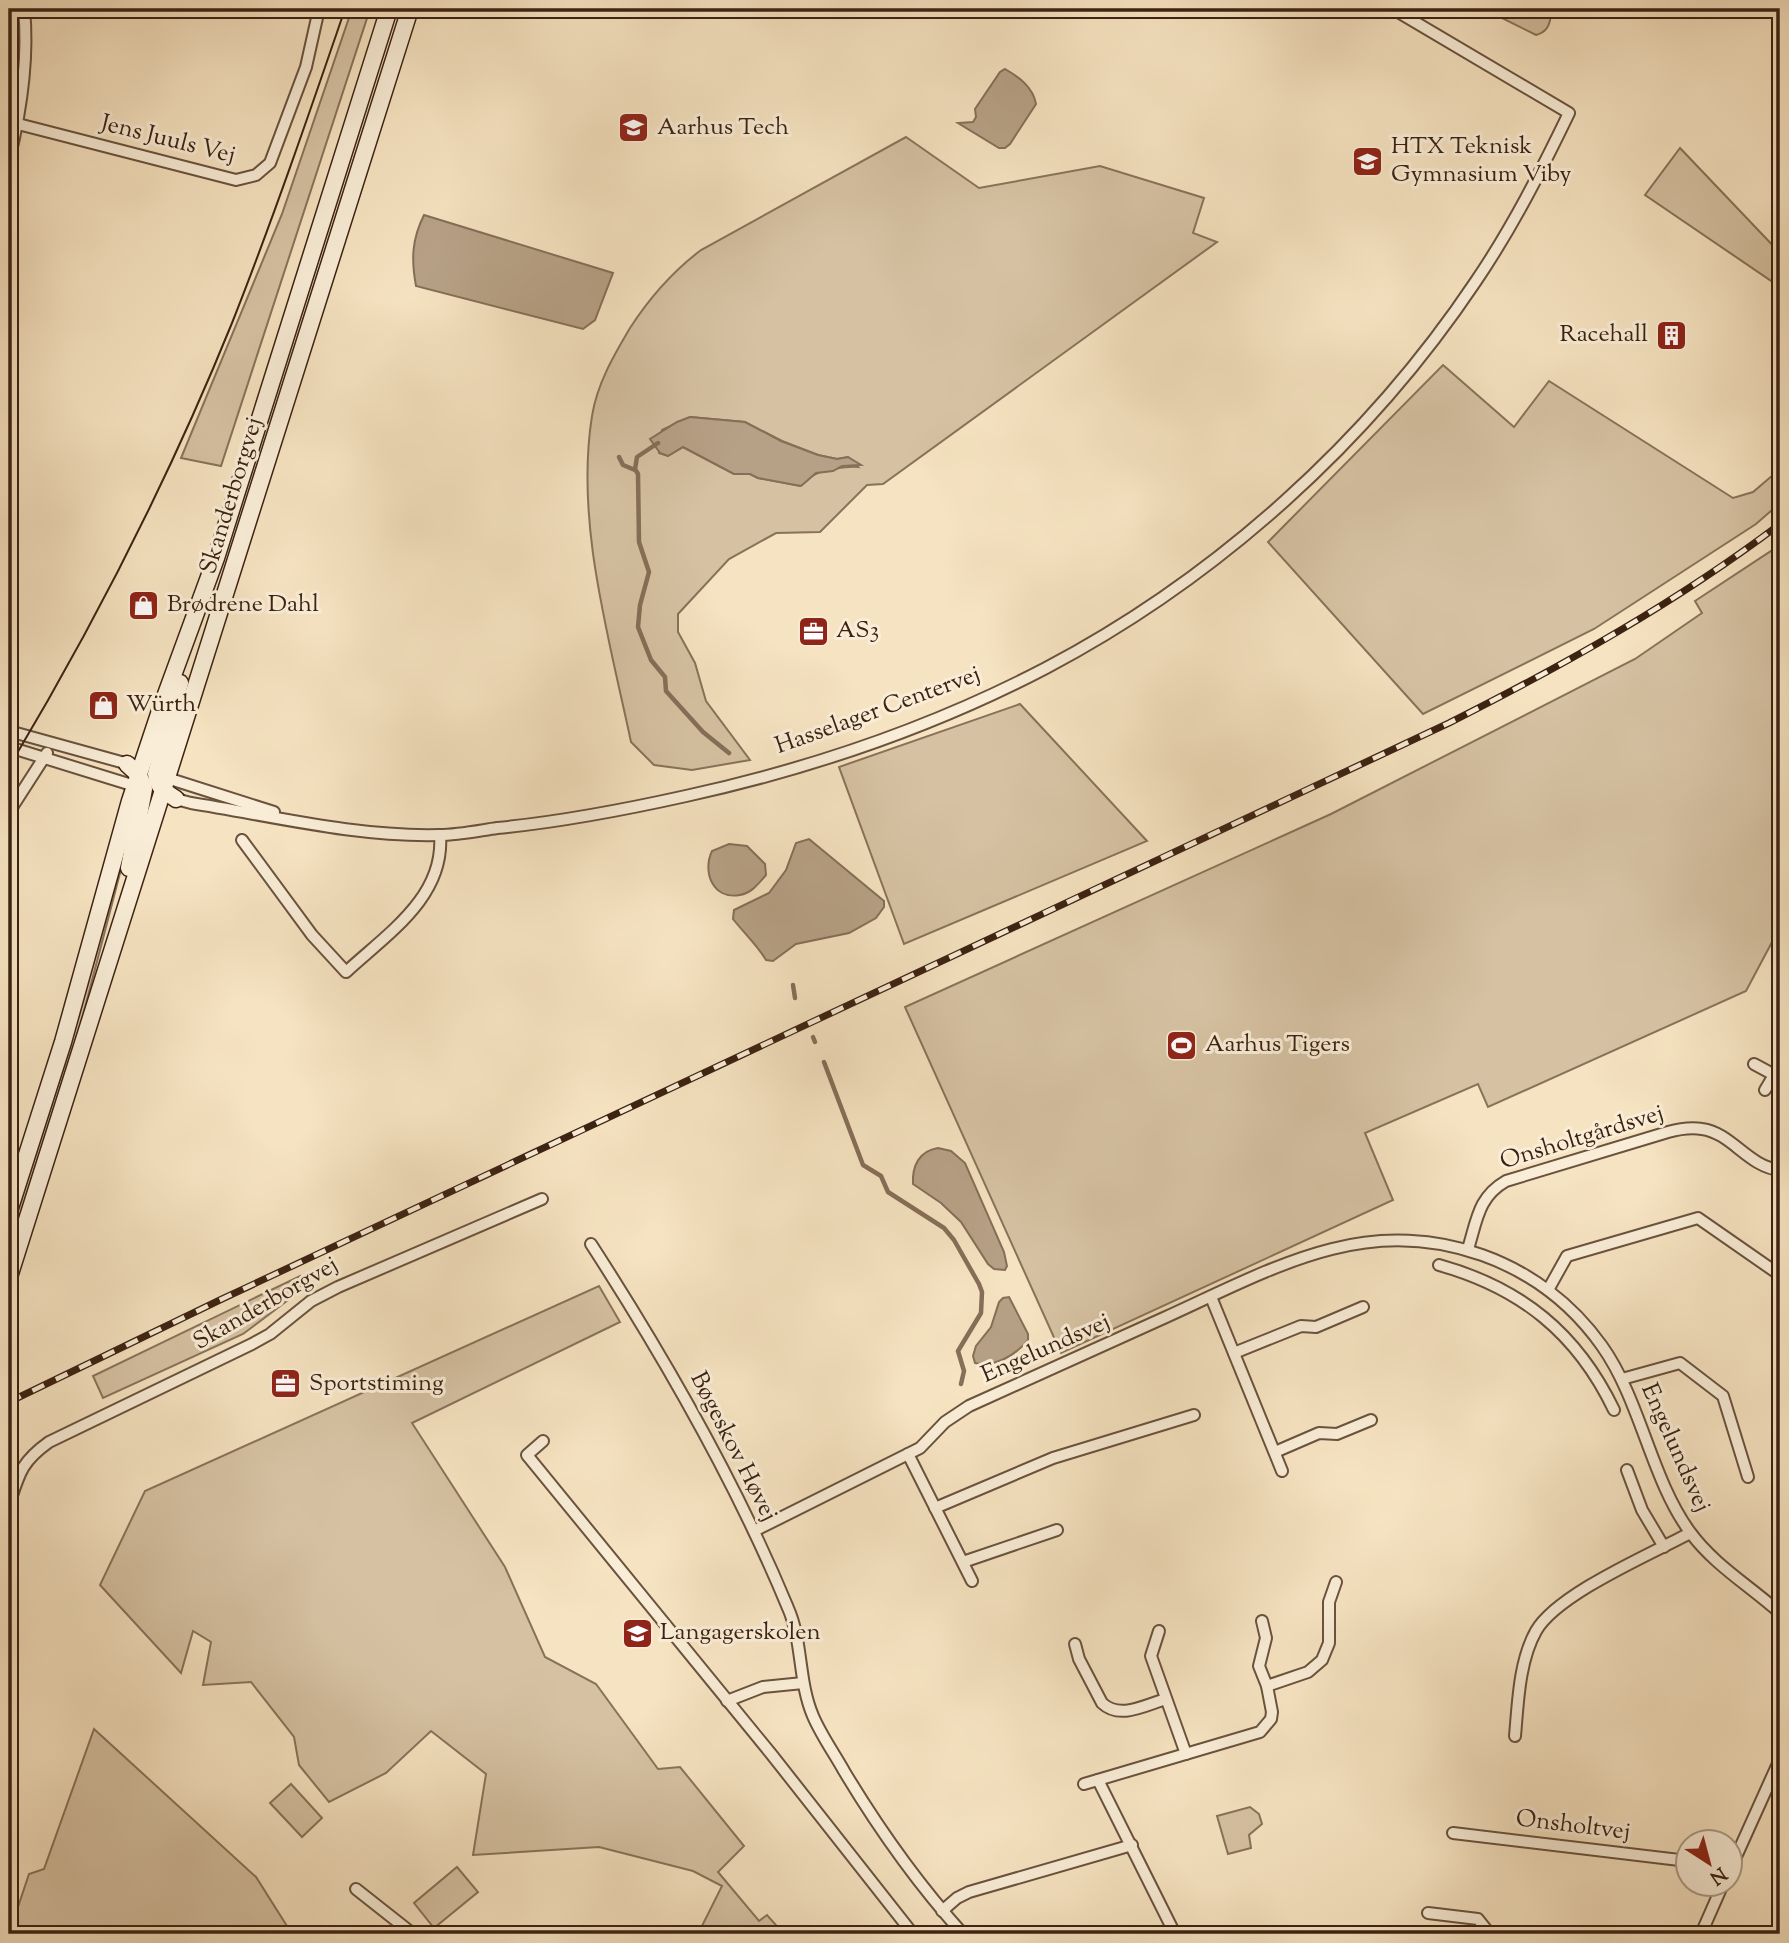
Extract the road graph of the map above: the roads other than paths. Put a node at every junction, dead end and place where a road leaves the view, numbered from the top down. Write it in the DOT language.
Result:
graph roads {
  1 [pos="24,9"];
  2 [pos="319,9"];
  3 [pos="389,9"];
  4 [pos="410,9"];
  5 [pos="1393,9"];
  6 [pos="18,124"];
  7 [pos="9,160"];
  8 [pos="9,731"];
  9 [pos="52,744"];
  10 [pos="9,747"];
  11 [pos="44,758"];
  12 [pos="151,782"];
  13 [pos="9,812"];
  14 [pos="289,819"];
  15 [pos="440,835"];
  16 [pos="242,840"];
  17 [pos="1754,1064"];
  18 [pos="1777,1076"];
  19 [pos="1765,1090"];
  20 [pos="1780,1170"];
  21 [pos="542,1199"];
  22 [pos="9,1211"];
  23 [pos="591,1244"];
  24 [pos="1468,1249"];
  25 [pos="1490,1257"];
  26 [pos="1439,1265"];
  27 [pos="1780,1275"];
  28 [pos="9,1277"];
  29 [pos="1481,1278"];
  30 [pos="1548,1290"];
  31 [pos="1211,1297"];
  32 [pos="1363,1307"];
  33 [pos="1234,1353"];
  34 [pos="1622,1380"];
  35 [pos="1614,1410"];
  36 [pos="1194,1415"];
  37 [pos="1371,1420"];
  38 [pos="543,1441"];
  39 [pos="1275,1452"];
  40 [pos="908,1454"];
  41 [pos="1627,1470"];
  42 [pos="1283,1471"];
  43 [pos="1748,1476"];
  44 [pos="9,1505"];
  45 [pos="935,1508"];
  46 [pos="754,1531"];
  47 [pos="1058,1531"];
  48 [pos="1690,1533"];
  49 [pos="1664,1547"];
  50 [pos="963,1562"];
  51 [pos="972,1581"];
  52 [pos="1336,1582"];
  53 [pos="1780,1613"];
  54 [pos="1262,1621"];
  55 [pos="1159,1631"];
  56 [pos="1075,1644"];
  57 [pos="803,1683"];
  58 [pos="1267,1686"];
  59 [pos="1166,1699"];
  60 [pos="727,1701"];
  61 [pos="1515,1737"];
  62 [pos="1186,1755"];
  63 [pos="1780,1759"];
  64 [pos="1098,1780"];
  65 [pos="1084,1784"];
  66 [pos="1453,1833"];
  67 [pos="1744,1837"];
  68 [pos="1132,1845"];
  69 [pos="1674,1859"];
  70 [pos="356,1889"];
  71 [pos="1717,1898"];
  72 [pos="942,1911"];
  73 [pos="1428,1913"];
  74 [pos="413,1934"];
  75 [pos="913,1934"];
  76 [pos="963,1934"];
  77 [pos="1175,1934"];
  78 [pos="1490,1934"];
  79 [pos="1701,1934"];
  1 -- 6 [label="street"];
  2 -- 6 [label="street, Jens Juuls Vej"];
  3 -- 12 [label="main road, Skanderborgvej"];
  4 -- 12 [label="main road, Skanderborgvej"];
  5 -- 15 [label="street, Hasselager Centervej"];
  6 -- 7 [label="street"];
  8 -- 9 [label="street"];
  9 -- 11 [label="street"];
  9 -- 12 [label="street"];
  10 -- 11 [label="street"];
  11 -- 12 [label="street"];
  11 -- 13 [label="street"];
  12 -- 14 [label="street, Hasselager Centervej"];
  12 -- 14 [label="street, Hasselager Centervej"];
  12 -- 22 [label="main road, Skanderborgvej"];
  12 -- 28 [label="main road, Skanderborgvej"];
  14 -- 15 [label="street, Hasselager Centervej"];
  15 -- 16 [label="street"];
  17 -- 18 [label="street"];
  18 -- 19 [label="street"];
  20 -- 24 [label="street, Onsholtgårdsvej"];
  21 -- 44 [label="street, Skanderborgvej"];
  23 -- 46 [label="street, Bøgeskov Høvej"];
  24 -- 25 [label="street, Engelundsvej"];
  24 -- 31 [label="street, Engelundsvej"];
  25 -- 29 [label="street"];
  25 -- 30 [label="street, Engelundsvej"];
  26 -- 29 [label="street, Engelundsvej"];
  27 -- 30 [label="street"];
  29 -- 35 [label="street, Engelundsvej"];
  30 -- 34 [label="street, Engelundsvej"];
  31 -- 33 [label="street"];
  31 -- 40 [label="street, Engelundsvej"];
  32 -- 33 [label="street"];
  33 -- 39 [label="street"];
  34 -- 43 [label="street, Engelundsvej"];
  34 -- 48 [label="street, Engelundsvej"];
  36 -- 45 [label="street"];
  37 -- 39 [label="street"];
  38 -- 60 [label="street"];
  39 -- 42 [label="street"];
  40 -- 45 [label="street"];
  40 -- 46 [label="street, Engelundsvej"];
  41 -- 49 [label="street"];
  45 -- 50 [label="street"];
  46 -- 57 [label="street, Bøgeskov Høvej"];
  47 -- 50 [label="street"];
  48 -- 49 [label="street, Engelundsvej"];
  48 -- 53 [label="street, Engelundsvej"];
  49 -- 61 [label="street, Engelundsvej"];
  50 -- 51 [label="street"];
  52 -- 58 [label="street"];
  54 -- 58 [label="street"];
  55 -- 59 [label="street"];
  56 -- 59 [label="street"];
  57 -- 60 [label="street"];
  57 -- 72 [label="street, Bøgeskov Høvej"];
  58 -- 62 [label="street"];
  59 -- 62 [label="street"];
  60 -- 75 [label="street"];
  62 -- 64 [label="street"];
  63 -- 67 [label="street"];
  64 -- 65 [label="street"];
  64 -- 68 [label="street"];
  66 -- 69 [label="street, Onsholtvej"];
  68 -- 72 [label="street"];
  68 -- 77 [label="street"];
  70 -- 74 [label="street"];
  71 -- 79 [label="street"];
  72 -- 76 [label="street, Bøgeskov Høvej"];
  73 -- 78 [label="street"];
}
